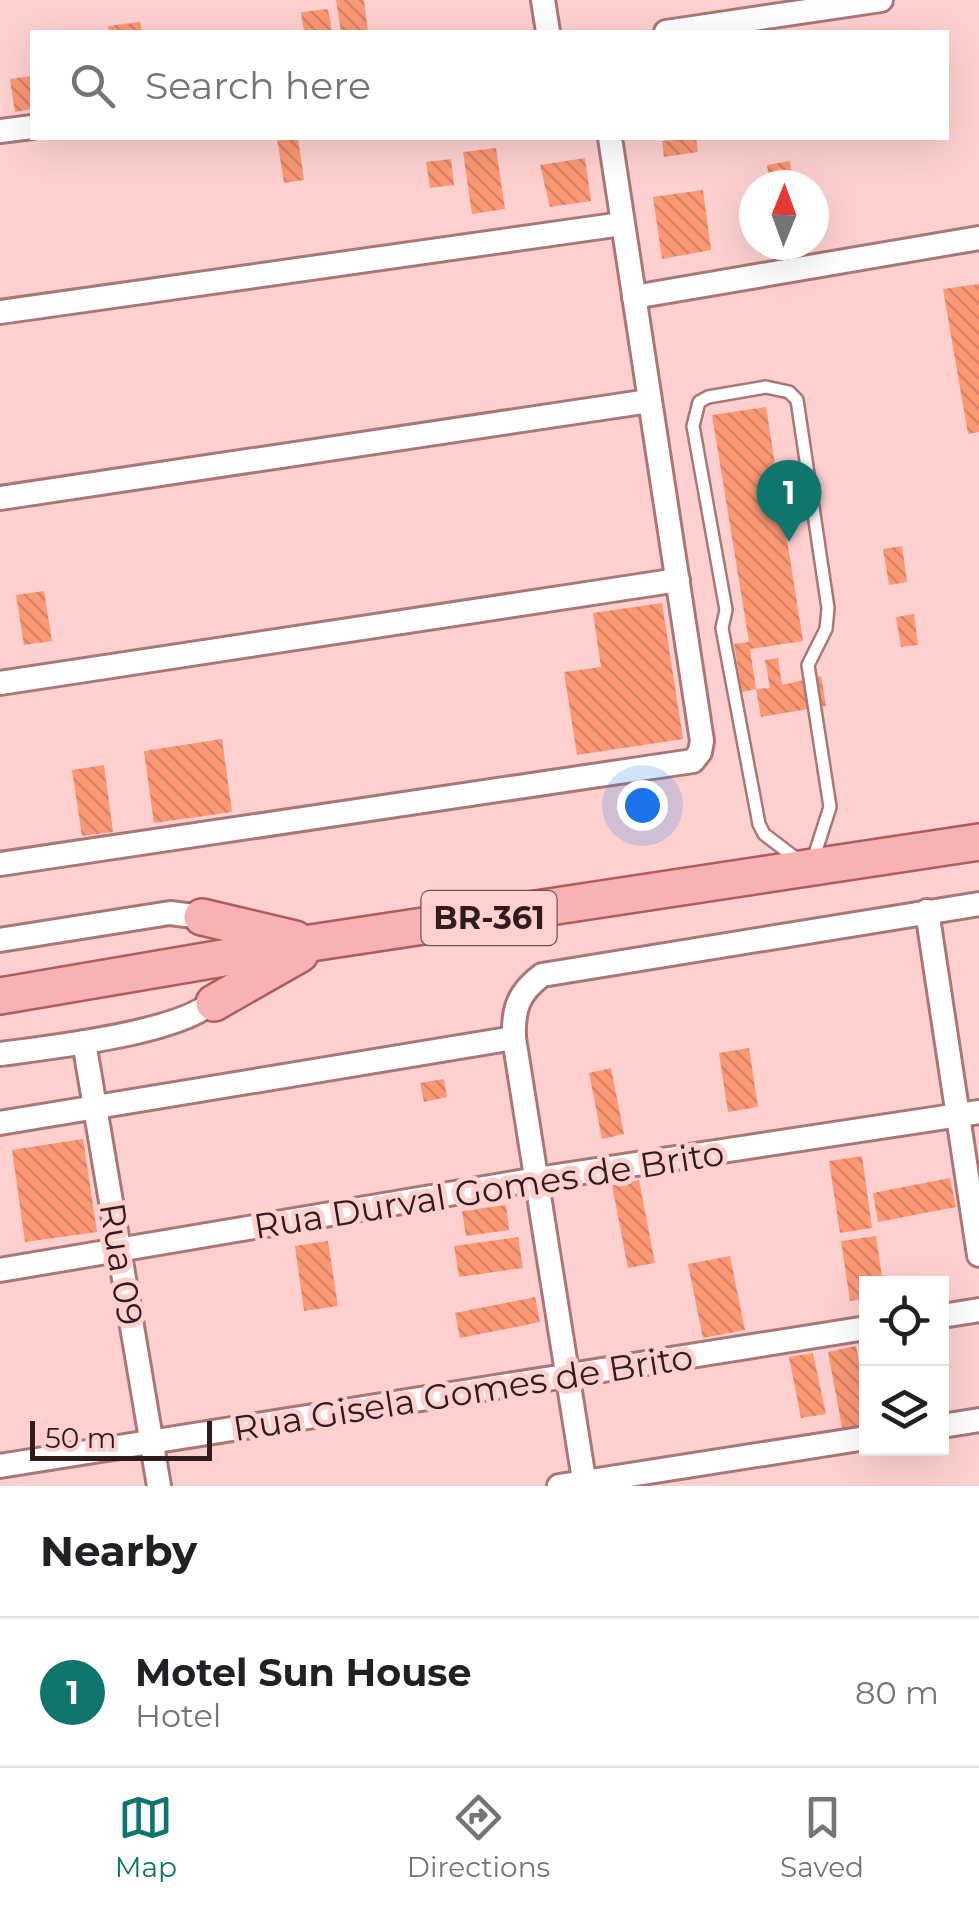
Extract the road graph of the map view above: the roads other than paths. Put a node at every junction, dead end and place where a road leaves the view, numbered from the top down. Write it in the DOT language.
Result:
graph roads {
  1 [pos="543,0"];
  2 [pos="880,0"];
  3 [pos="548,30"];
  4 [pos="679,30"];
  5 [pos="30,127"];
  6 [pos="0,132"];
  7 [pos="610,140"];
  8 [pos="622,224"];
  9 [pos="979,238"];
  10 [pos="634,297"];
  11 [pos="0,312"];
  12 [pos="649,401"];
  13 [pos="0,498"];
  14 [pos="678,580"];
  15 [pos="0,683"];
  16 [pos="979,842"];
  17 [pos="0,864"];
  18 [pos="810,869"];
  19 [pos="979,904"];
  20 [pos="928,911"];
  21 [pos="202,916"];
  22 [pos="0,940"];
  23 [pos="316,942"];
  24 [pos="230,956"];
  25 [pos="0,996"];
  26 [pos="214,1003"];
  27 [pos="514,1038"];
  28 [pos="84,1042"];
  29 [pos="0,1054"];
  30 [pos="95,1108"];
  31 [pos="968,1114"];
  32 [pos="0,1123"];
  33 [pos="538,1179"];
  34 [pos="120,1252"];
  35 [pos="979,1255"];
  36 [pos="0,1270"];
  37 [pos="979,1310"];
  38 [pos="949,1315"];
  39 [pos="859,1329"];
  40 [pos="568,1378"];
  41 [pos="979,1420"];
  42 [pos="949,1425"];
  43 [pos="859,1439"];
  44 [pos="150,1442"];
  45 [pos="0,1466"];
  46 [pos="585,1484"];
  47 [pos="160,1486"];
  48 [pos="559,1486"];
  1 -- 3 [label="street"];
  2 -- 4 [label="street"];
  5 -- 6 [label="street"];
  7 -- 8 [label="street"];
  8 -- 10 [label="street"];
  8 -- 11 [label="street"];
  9 -- 10 [label="street"];
  10 -- 12 [label="street"];
  12 -- 13 [label="street"];
  12 -- 14 [label="street"];
  14 -- 15 [label="street"];
  14 -- 17 [label="street"];
  16 -- 18 [label="main road, BR-361"];
  18 -- 18 [label="lane"];
  18 -- 23 [label="main road, BR-361"];
  19 -- 20 [label="street"];
  20 -- 27 [label="street"];
  20 -- 31 [label="street"];
  21 -- 22 [label="street"];
  21 -- 23 [label="main road"];
  21 -- 24 [label="street"];
  23 -- 24 [label="main road, BR-361"];
  23 -- 26 [label="main road"];
  24 -- 25 [label="main road, BR-361"];
  24 -- 26 [label="street"];
  26 -- 28 [label="street"];
  27 -- 30 [label="street"];
  27 -- 33 [label="street"];
  28 -- 29 [label="street"];
  28 -- 30 [label="street, Rua 09"];
  30 -- 32 [label="street"];
  30 -- 34 [label="street, Rua 09"];
  31 -- 33 [label="street, Rua Durval Gomes de Brito"];
  31 -- 35 [label="street"];
  33 -- 34 [label="street, Rua Durval Gomes de Brito"];
  33 -- 40 [label="street"];
  34 -- 36 [label="street, Rua Durval Gomes de Brito"];
  34 -- 44 [label="street, Rua 09"];
  37 -- 38 [label="street"];
  39 -- 40 [label="street, Rua Gisela Gomes de Brito"];
  40 -- 44 [label="street, Rua Gisela Gomes de Brito"];
  40 -- 46 [label="street"];
  41 -- 42 [label="street"];
  43 -- 46 [label="street"];
  44 -- 45 [label="street, Rua Gisela Gomes de Brito"];
  44 -- 47 [label="street, Rua 09"];
  46 -- 48 [label="street"];
}
